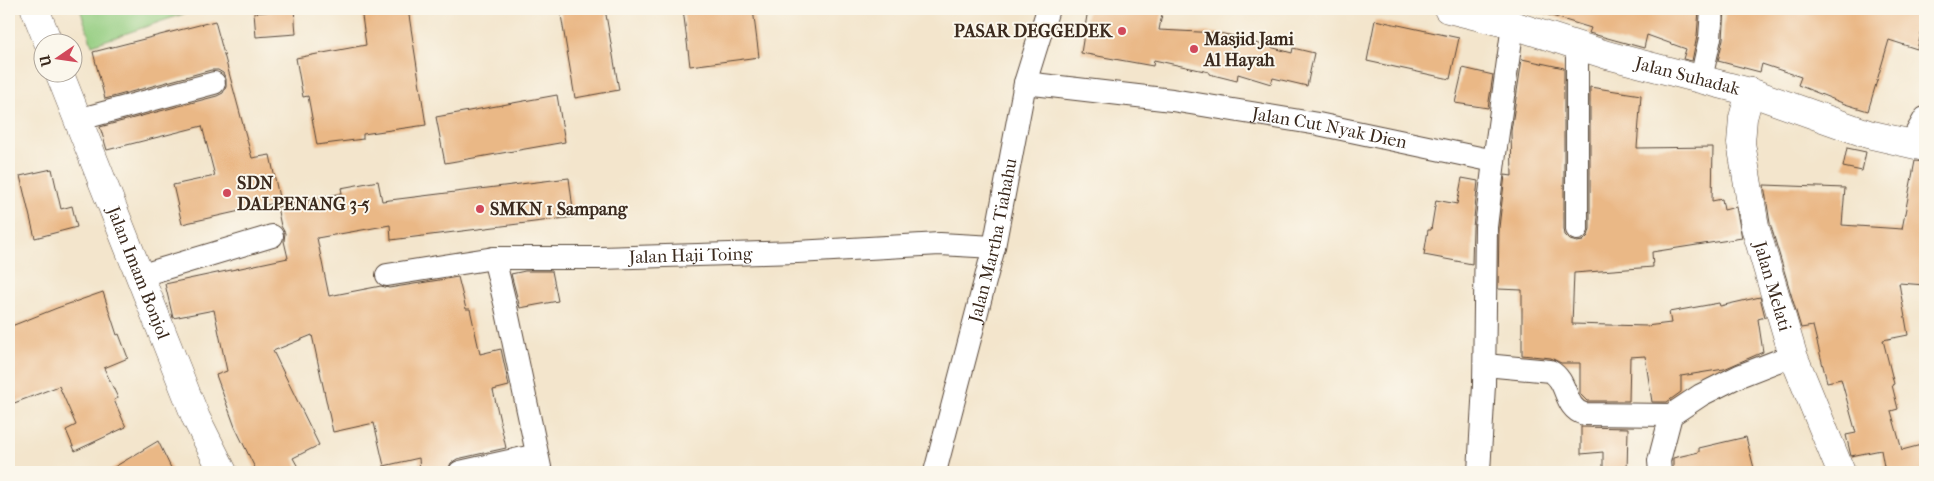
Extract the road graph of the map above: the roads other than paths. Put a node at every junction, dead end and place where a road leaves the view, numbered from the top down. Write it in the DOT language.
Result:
graph roads {
  1 [pos="36,9"];
  2 [pos="1048,9"];
  3 [pos="1448,9"];
  4 [pos="1712,9"];
  5 [pos="1498,18"];
  6 [pos="44,32"];
  7 [pos="1577,46"];
  8 [pos="1701,79"];
  9 [pos="63,82"];
  10 [pos="214,83"];
  11 [pos="1025,83"];
  12 [pos="1750,92"];
  13 [pos="1925,118"];
  14 [pos="77,120"];
  15 [pos="1918,145"];
  16 [pos="1494,161"];
  17 [pos="1577,229"];
  18 [pos="272,236"];
  19 [pos="994,246"];
  20 [pos="494,258"];
  21 [pos="387,275"];
  22 [pos="139,276"];
  23 [pos="1793,355"];
  24 [pos="1485,365"];
  25 [pos="1671,415"];
  26 [pos="539,464"];
  27 [pos="223,472"];
  28 [pos="460,472"];
  29 [pos="935,472"];
  30 [pos="1479,472"];
  31 [pos="1660,472"];
  32 [pos="1841,472"];
  1 -- 6 [label="street"];
  2 -- 11 [label="street, Jalan Martha Tiahahu"];
  3 -- 5 [label="street, Jalan Suhadak"];
  4 -- 8 [label="street"];
  5 -- 7 [label="street, Jalan Suhadak"];
  5 -- 16 [label="street"];
  7 -- 8 [label="street, Jalan Suhadak"];
  7 -- 17 [label="street"];
  8 -- 12 [label="street, Jalan Suhadak"];
  9 -- 14 [label="street, Jalan Imam Bonjol"];
  10 -- 14 [label="street"];
  11 -- 16 [label="street, Jalan Cut Nyak Dien"];
  11 -- 19 [label="street, Jalan Martha Tiahahu"];
  12 -- 15 [label="street, Jalan Suhadak"];
  12 -- 23 [label="street, Jalan Melati"];
  13 -- 15 [label="street"];
  14 -- 22 [label="street, Jalan Imam Bonjol"];
  16 -- 24 [label="street"];
  18 -- 22 [label="street"];
  19 -- 20 [label="street, Jalan Haji Toing"];
  19 -- 29 [label="street, Jalan Martha Tiahahu"];
  20 -- 21 [label="street, Jalan Haji Toing"];
  20 -- 26 [label="street"];
  22 -- 27 [label="street, Jalan Imam Bonjol"];
  23 -- 25 [label="street"];
  23 -- 32 [label="street, Jalan Melati"];
  24 -- 25 [label="street"];
  24 -- 30 [label="street"];
  25 -- 31 [label="street"];
  26 -- 28 [label="street"];
}
